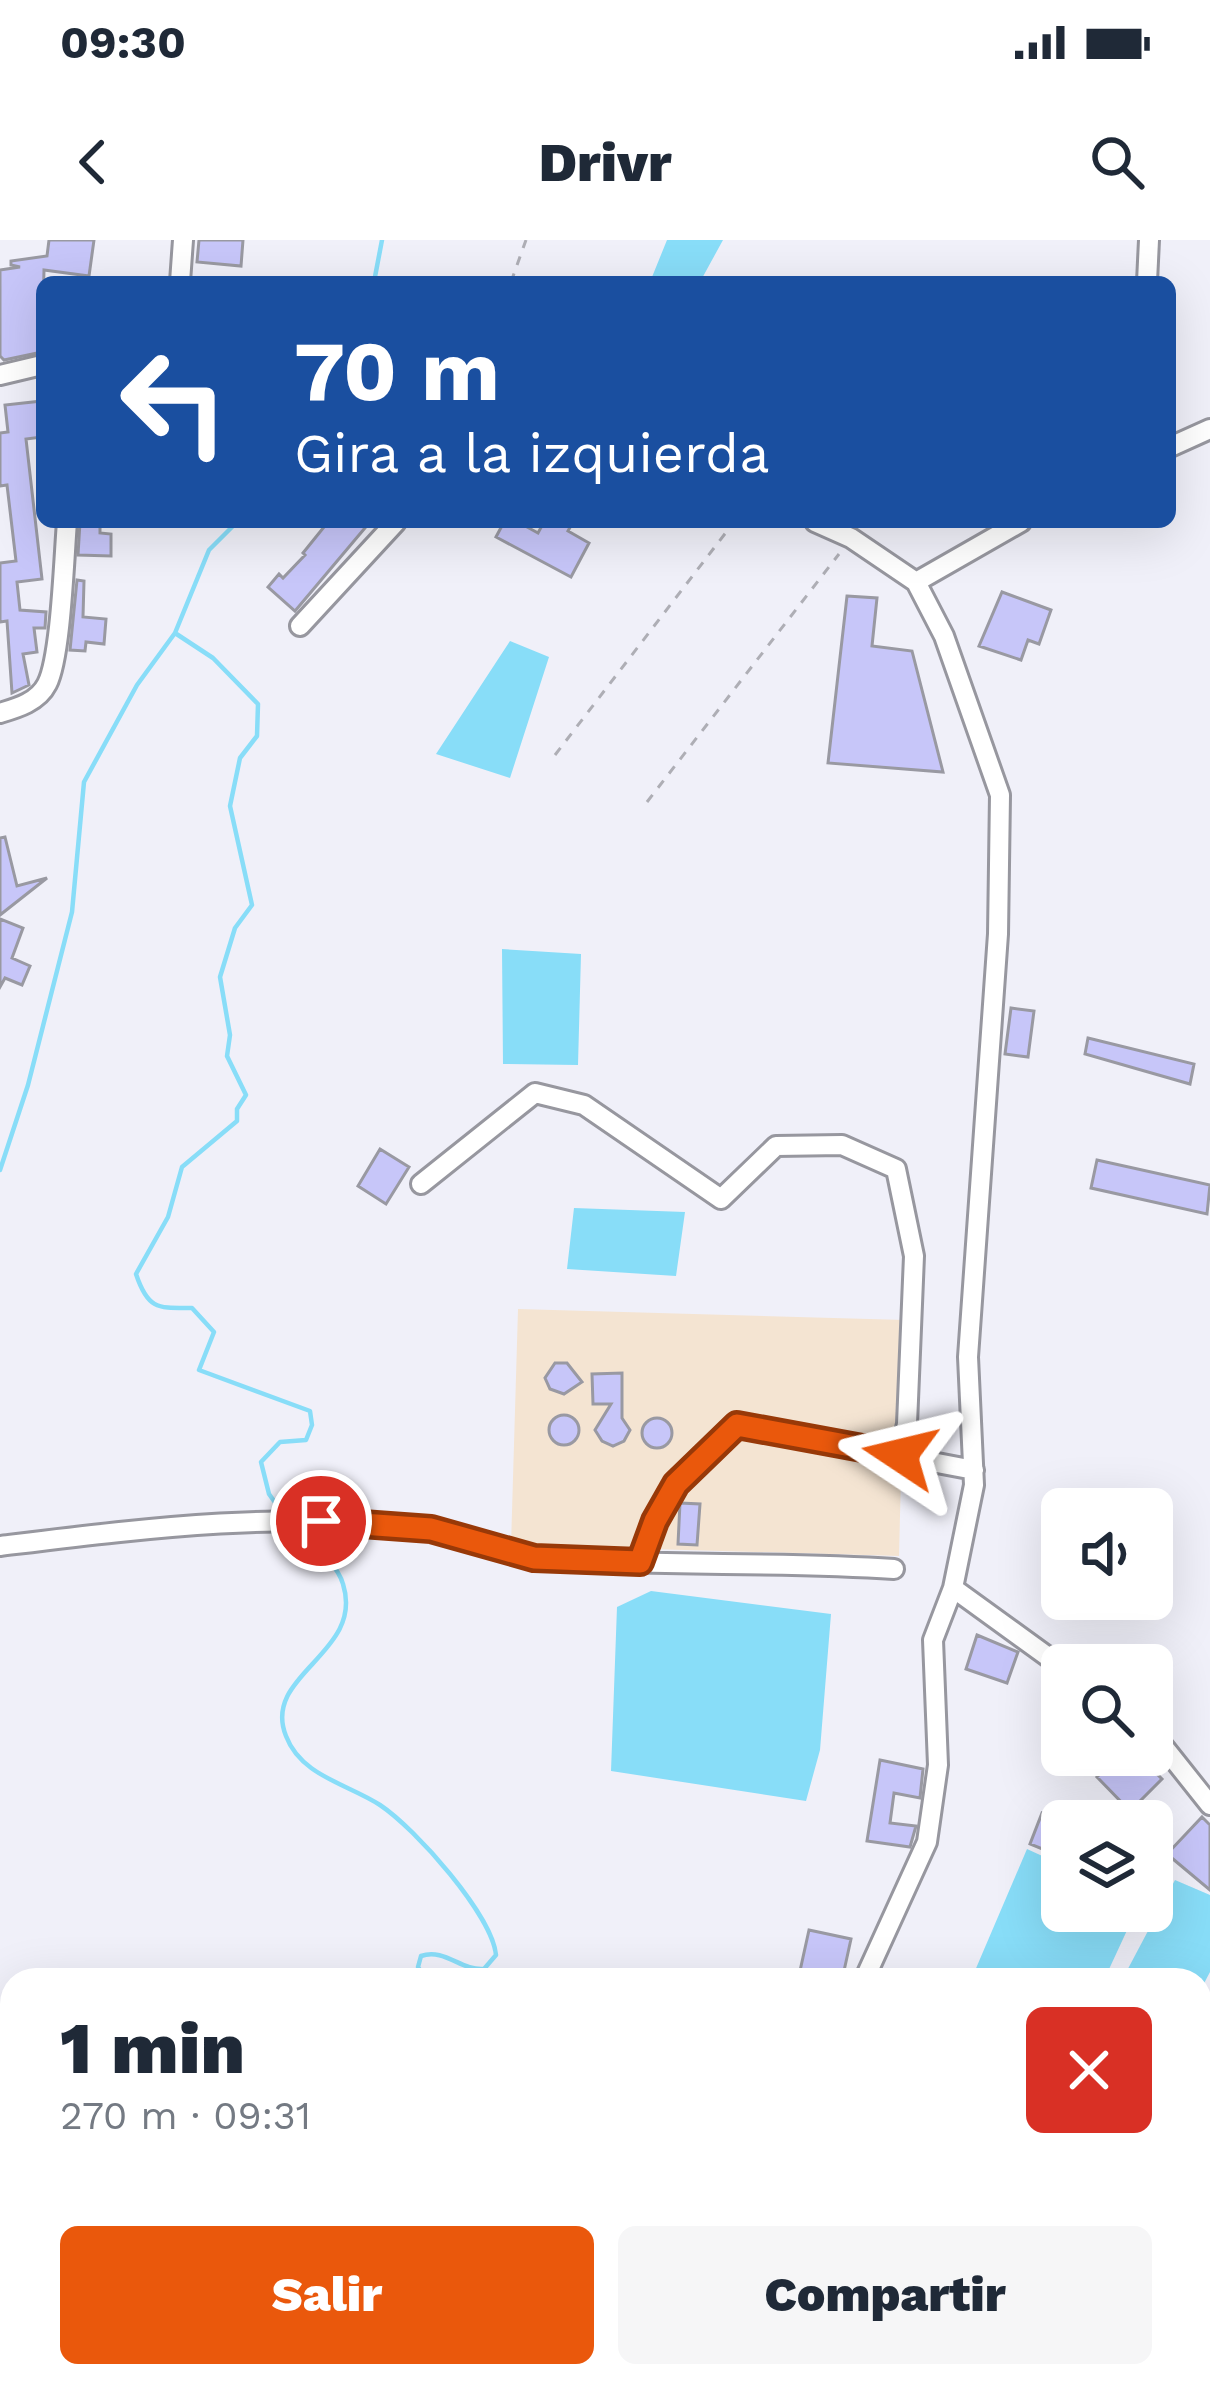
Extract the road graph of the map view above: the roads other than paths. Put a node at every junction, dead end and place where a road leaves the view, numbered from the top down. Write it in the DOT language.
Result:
graph roads {
  1 [pos="183,240"];
  2 [pos="1149,240"];
  3 [pos="180,276"];
  4 [pos="1147,276"];
  5 [pos="36,366"];
  6 [pos="0,374"];
  7 [pos="1210,429"];
  8 [pos="1176,444"];
  9 [pos="66,528"];
  10 [pos="390,528"];
  11 [pos="828,528"];
  12 [pos="1010,528"];
  13 [pos="916,582"];
  14 [pos="300,626"];
  15 [pos="0,713"];
  16 [pos="422,1184"];
  17 [pos="900,1455"];
  18 [pos="974,1470"];
  19 [pos="0,1546"];
  20 [pos="640,1562"];
  21 [pos="894,1569"];
  22 [pos="953,1588"];
  23 [pos="1041,1652"];
  24 [pos="1173,1758"];
  25 [pos="1210,1804"];
  26 [pos="869,1968"];
  1 -- 3 [label="street"];
  2 -- 4 [label="street"];
  5 -- 6 [label="street"];
  7 -- 8 [label="street"];
  9 -- 15 [label="street"];
  10 -- 14 [label="street"];
  11 -- 13 [label="street"];
  12 -- 13 [label="street"];
  13 -- 18 [label="street"];
  16 -- 17 [label="street"];
  17 -- 18 [label="street"];
  17 -- 20 [label="street"];
  18 -- 22 [label="street"];
  19 -- 20 [label="street"];
  20 -- 21 [label="street"];
  22 -- 23 [label="street"];
  22 -- 26 [label="street"];
  24 -- 25 [label="street"];
}
